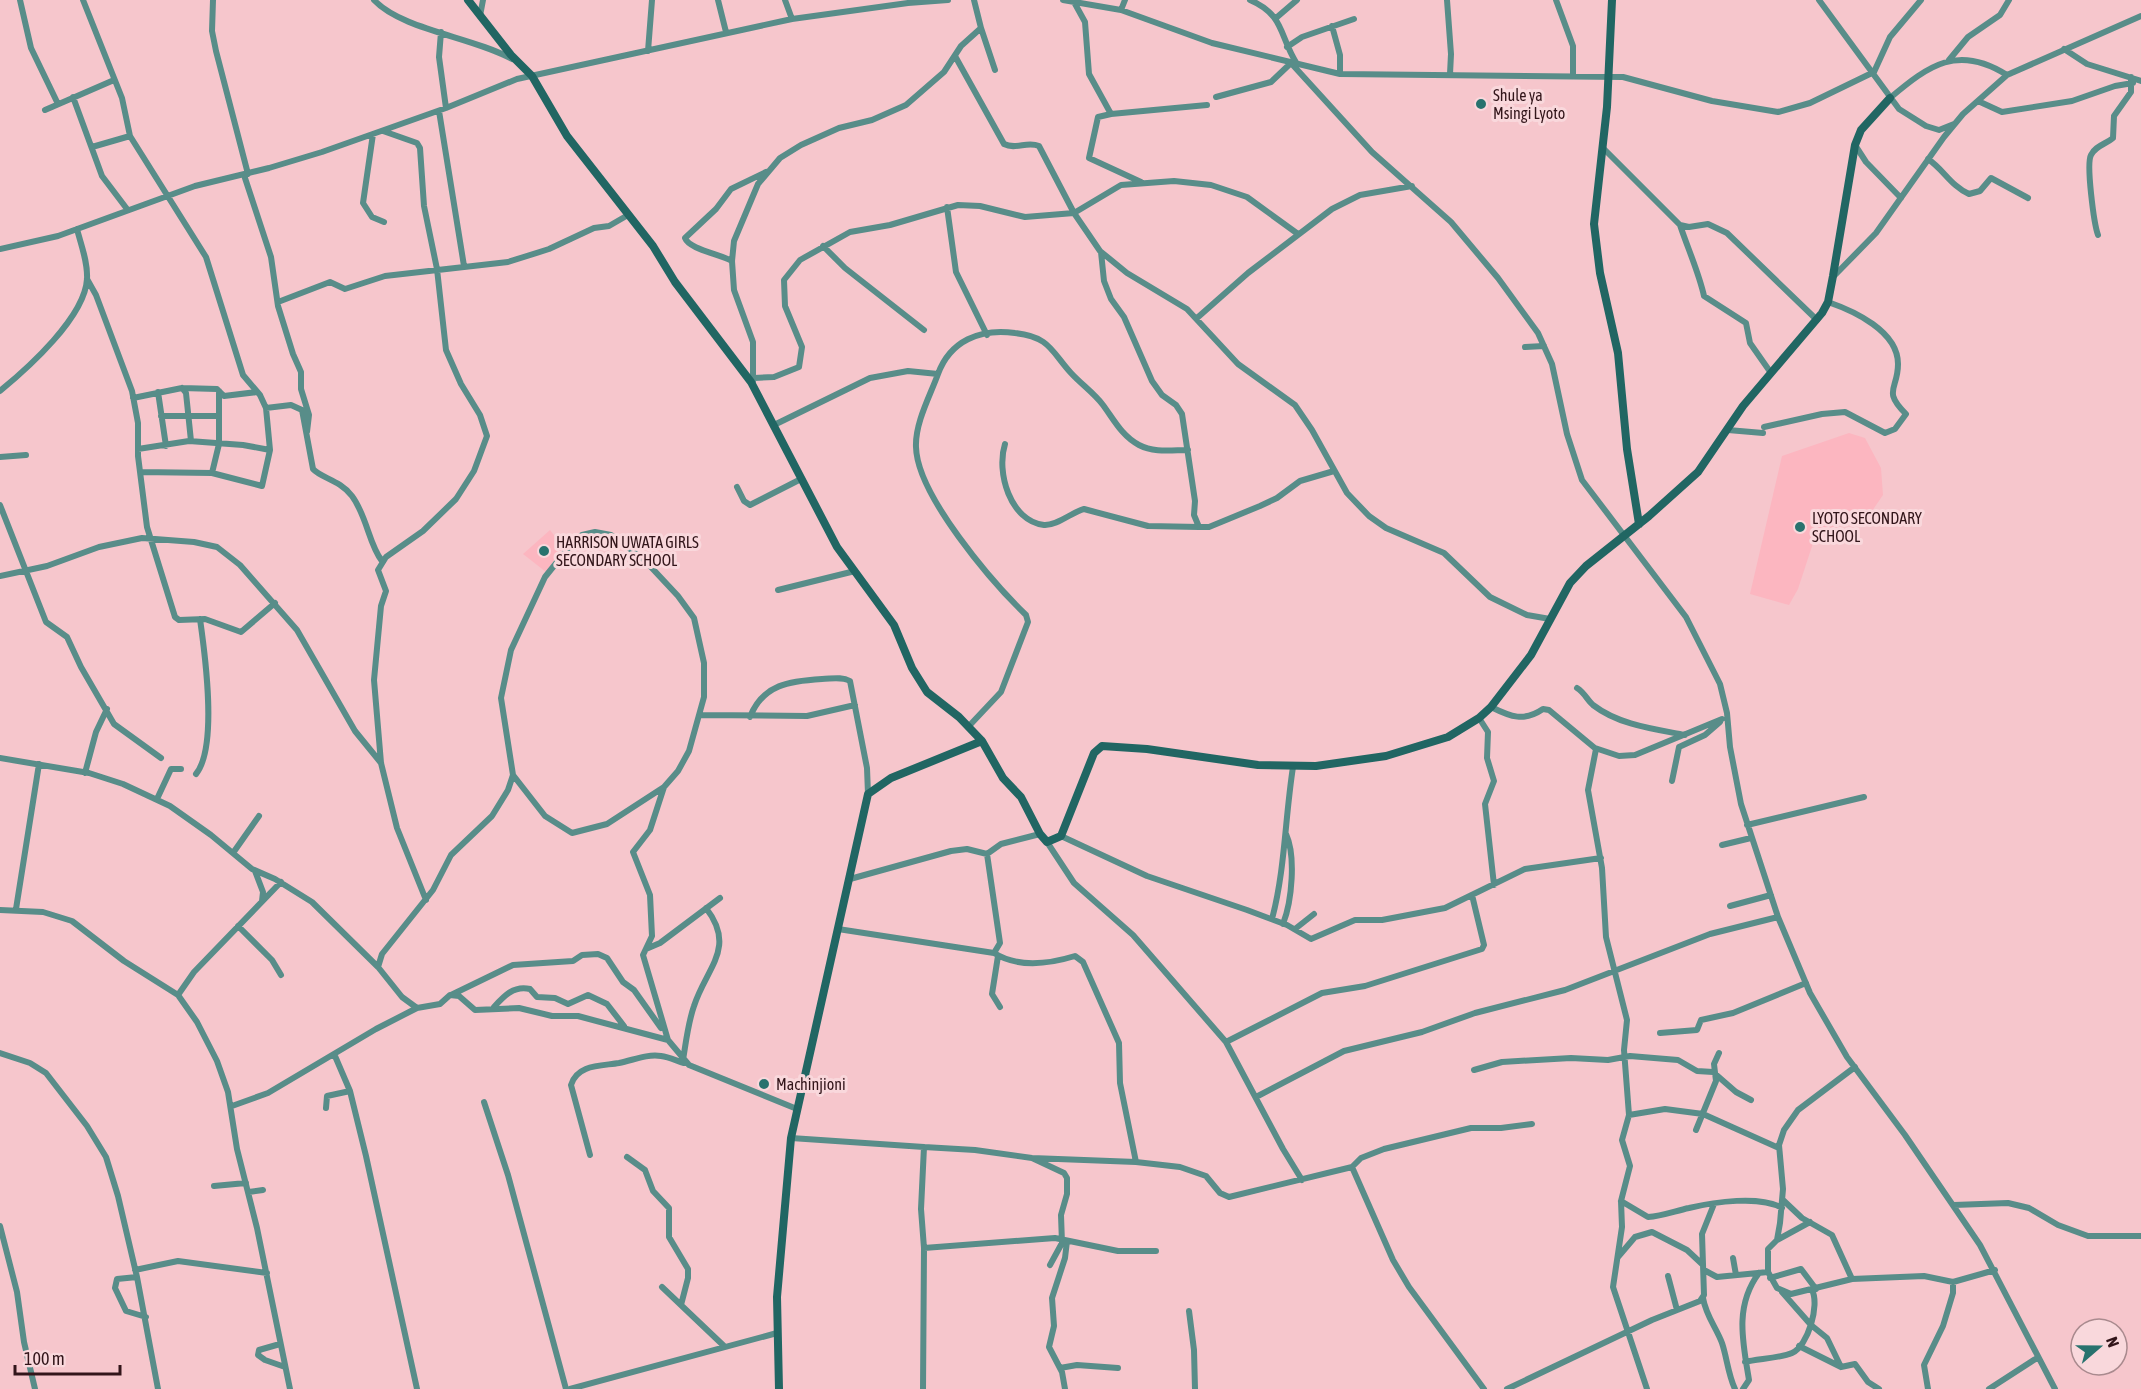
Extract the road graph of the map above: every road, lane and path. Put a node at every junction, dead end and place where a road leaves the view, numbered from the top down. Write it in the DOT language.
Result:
graph roads {
  1 [pos="20,0"];
  2 [pos="83,0"];
  3 [pos="213,0"];
  4 [pos="374,0"];
  5 [pos="468,0"];
  6 [pos="483,0"];
  7 [pos="652,0"];
  8 [pos="718,0"];
  9 [pos="785,0"];
  10 [pos="948,0"];
  11 [pos="974,0"];
  12 [pos="1064,0"];
  13 [pos="1125,0"];
  14 [pos="1250,0"];
  15 [pos="1298,0"];
  16 [pos="1447,0"];
  17 [pos="1556,0"];
  18 [pos="1612,0"];
  19 [pos="1819,0"];
  20 [pos="1922,0"];
  21 [pos="2010,0"];
  22 [pos="1074,2"];
  23 [pos="1121,10"];
  24 [pos="480,16"];
  25 [pos="2141,16"];
  26 [pos="1276,18"];
  27 [pos="792,19"];
  28 [pos="1354,19"];
  29 [pos="1332,26"];
  30 [pos="981,28"];
  31 [pos="441,32"];
  32 [pos="726,32"];
  33 [pos="1287,47"];
  34 [pos="2064,49"];
  35 [pos="648,51"];
  36 [pos="955,56"];
  37 [pos="1949,60"];
  38 [pos="520,64"];
  39 [pos="1294,64"];
  40 [pos="995,70"];
  41 [pos="1340,74"];
  42 [pos="1450,74"];
  43 [pos="1870,74"];
  44 [pos="2007,75"];
  45 [pos="532,76"];
  46 [pos="1573,76"];
  47 [pos="1609,77"];
  48 [pos="114,80"];
  49 [pos="2132,80"];
  50 [pos="2141,81"];
  51 [pos="72,97"];
  52 [pos="1216,97"];
  53 [pos="1890,98"];
  54 [pos="1978,101"];
  55 [pos="58,104"];
  56 [pos="1207,105"];
  57 [pos="446,108"];
  58 [pos="45,110"];
  59 [pos="439,111"];
  60 [pos="1111,114"];
  61 [pos="1955,124"];
  62 [pos="383,131"];
  63 [pos="374,134"];
  64 [pos="130,136"];
  65 [pos="1855,144"];
  66 [pos="92,147"];
  67 [pos="1603,148"];
  68 [pos="1928,159"];
  69 [pos="766,172"];
  70 [pos="246,174"];
  71 [pos="1142,182"];
  72 [pos="1412,186"];
  73 [pos="168,195"];
  74 [pos="1901,198"];
  75 [pos="2028,198"];
  76 [pos="947,207"];
  77 [pos="128,209"];
  78 [pos="1074,213"];
  79 [pos="628,215"];
  80 [pos="384,222"];
  81 [pos="1680,225"];
  82 [pos="77,229"];
  83 [pos="1298,234"];
  84 [pos="2098,235"];
  85 [pos="823,246"];
  86 [pos="0,249"];
  87 [pos="1100,251"];
  88 [pos="732,261"];
  89 [pos="464,266"];
  90 [pos="437,269"];
  91 [pos="1833,276"];
  92 [pos="87,279"];
  93 [pos="278,302"];
  94 [pos="1828,302"];
  95 [pos="1197,318"];
  96 [pos="1816,320"];
  97 [pos="924,330"];
  98 [pos="987,335"];
  99 [pos="1545,346"];
  100 [pos="1525,347"];
  101 [pos="1771,373"];
  102 [pos="938,374"];
  103 [pos="753,382"];
  104 [pos="182,388"];
  105 [pos="0,391"];
  106 [pos="219,391"];
  107 [pos="158,392"];
  108 [pos="257,392"];
  109 [pos="133,398"];
  110 [pos="266,408"];
  111 [pos="187,415"];
  112 [pos="161,416"];
  113 [pos="219,416"];
  114 [pos="774,424"];
  115 [pos="1728,430"];
  116 [pos="308,432"];
  117 [pos="191,441"];
  118 [pos="219,444"];
  119 [pos="1005,444"];
  120 [pos="166,446"];
  121 [pos="138,449"];
  122 [pos="270,450"];
  123 [pos="1188,450"];
  124 [pos="26,454"];
  125 [pos="0,457"];
  126 [pos="1334,471"];
  127 [pos="141,472"];
  128 [pos="212,473"];
  129 [pos="801,479"];
  130 [pos="737,488"];
  131 [pos="0,505"];
  132 [pos="1639,524"];
  133 [pos="1199,527"];
  134 [pos="1625,534"];
  135 [pos="149,538"];
  136 [pos="381,561"];
  137 [pos="27,570"];
  138 [pos="855,571"];
  139 [pos="0,576"];
  140 [pos="778,590"];
  141 [pos="275,603"];
  142 [pos="200,619"];
  143 [pos="1550,619"];
  144 [pos="1577,688"];
  145 [pos="855,705"];
  146 [pos="1491,706"];
  147 [pos="107,709"];
  148 [pos="1727,712"];
  149 [pos="700,715"];
  150 [pos="750,717"];
  151 [pos="1479,717"];
  152 [pos="1722,719"];
  153 [pos="969,726"];
  154 [pos="1685,736"];
  155 [pos="981,741"];
  156 [pos="1595,747"];
  157 [pos="0,758"];
  158 [pos="161,758"];
  159 [pos="381,763"];
  160 [pos="39,764"];
  161 [pos="1293,767"];
  162 [pos="182,769"];
  163 [pos="85,773"];
  164 [pos="196,774"];
  165 [pos="513,775"];
  166 [pos="1672,780"];
  167 [pos="664,787"];
  168 [pos="868,794"];
  169 [pos="1864,797"];
  170 [pos="157,799"];
  171 [pos="259,816"];
  172 [pos="1747,825"];
  173 [pos="1285,831"];
  174 [pos="1040,834"];
  175 [pos="1061,836"];
  176 [pos="1751,838"];
  177 [pos="1047,842"];
  178 [pos="1722,845"];
  179 [pos="232,853"];
  180 [pos="987,854"];
  181 [pos="1600,858"];
  182 [pos="255,871"];
  183 [pos="850,879"];
  184 [pos="281,882"];
  185 [pos="1494,885"];
  186 [pos="1472,895"];
  187 [pos="1771,895"];
  188 [pos="720,898"];
  189 [pos="426,900"];
  190 [pos="261,901"];
  191 [pos="1730,906"];
  192 [pos="706,908"];
  193 [pos="16,909"];
  194 [pos="0,910"];
  195 [pos="1314,914"];
  196 [pos="1778,917"];
  197 [pos="1272,920"];
  198 [pos="1283,924"];
  199 [pos="238,926"];
  200 [pos="838,928"];
  201 [pos="1295,929"];
  202 [pos="646,949"];
  203 [pos="996,955"];
  204 [pos="378,967"];
  205 [pos="1615,972"];
  206 [pos="281,975"];
  207 [pos="1806,982"];
  208 [pos="178,995"];
  209 [pos="450,995"];
  210 [pos="1000,1007"];
  211 [pos="417,1008"];
  212 [pos="493,1008"];
  213 [pos="624,1027"];
  214 [pos="664,1032"];
  215 [pos="1660,1033"];
  216 [pos="668,1040"];
  217 [pos="1226,1042"];
  218 [pos="0,1053"];
  219 [pos="1719,1053"];
  220 [pos="335,1056"];
  221 [pos="1624,1057"];
  222 [pos="686,1063"];
  223 [pos="1855,1067"];
  224 [pos="1474,1070"];
  225 [pos="1716,1074"];
  226 [pos="350,1091"];
  227 [pos="1256,1097"];
  228 [pos="1751,1100"];
  229 [pos="484,1102"];
  230 [pos="231,1106"];
  231 [pos="326,1108"];
  232 [pos="797,1109"];
  233 [pos="1703,1114"];
  234 [pos="1629,1115"];
  235 [pos="1532,1124"];
  236 [pos="1696,1130"];
  237 [pos="791,1138"];
  238 [pos="924,1147"];
  239 [pos="1779,1148"];
  240 [pos="590,1155"];
  241 [pos="627,1157"];
  242 [pos="1032,1158"];
  243 [pos="1136,1162"];
  244 [pos="1352,1167"];
  245 [pos="1302,1179"];
  246 [pos="246,1183"];
  247 [pos="214,1186"];
  248 [pos="263,1190"];
  249 [pos="249,1192"];
  250 [pos="1783,1200"];
  251 [pos="1621,1201"];
  252 [pos="1714,1204"];
  253 [pos="1954,1205"];
  254 [pos="1782,1208"];
  255 [pos="1810,1222"];
  256 [pos="0,1226"];
  257 [pos="2141,1236"];
  258 [pos="1064,1240"];
  259 [pos="1777,1240"];
  260 [pos="924,1248"];
  261 [pos="1156,1251"];
  262 [pos="1732,1258"];
  263 [pos="1617,1259"];
  264 [pos="1050,1265"];
  265 [pos="1703,1267"];
  266 [pos="1995,1270"];
  267 [pos="136,1273"];
  268 [pos="1759,1273"];
  269 [pos="267,1274"];
  270 [pos="1736,1275"];
  271 [pos="1769,1275"];
  272 [pos="1668,1276"];
  273 [pos="1852,1279"];
  274 [pos="1953,1282"];
  275 [pos="663,1287"];
  276 [pos="1814,1289"];
  277 [pos="1781,1292"];
  278 [pos="1703,1298"];
  279 [pos="681,1305"];
  280 [pos="1677,1310"];
  281 [pos="1189,1311"];
  282 [pos="146,1317"];
  283 [pos="1810,1325"];
  284 [pos="1627,1332"];
  285 [pos="777,1333"];
  286 [pos="280,1344"];
  287 [pos="724,1346"];
  288 [pos="1799,1346"];
  289 [pos="2037,1358"];
  290 [pos="1745,1362"];
  291 [pos="285,1367"];
  292 [pos="1841,1367"];
  293 [pos="1060,1368"];
  294 [pos="1118,1368"];
  295 [pos="600,1381"];
  296 [pos="35,1389"];
  297 [pos="158,1389"];
  298 [pos="290,1389"];
  299 [pos="417,1389"];
  300 [pos="568,1389"];
  301 [pos="603,1389"];
  302 [pos="779,1389"];
  303 [pos="923,1389"];
  304 [pos="1065,1389"];
  305 [pos="1195,1389"];
  306 [pos="1484,1389"];
  307 [pos="1507,1389"];
  308 [pos="1647,1389"];
  309 [pos="1735,1389"];
  310 [pos="1743,1389"];
  311 [pos="1879,1389"];
  312 [pos="1928,1389"];
  313 [pos="1989,1389"];
  314 [pos="2055,1389"];
  1 -- 55 [label="street"];
  2 -- 48 [label="street"];
  3 -- 70 [label="street"];
  4 -- 31 [label="street"];
  5 -- 24 [label="street"];
  6 -- 24 [label="street"];
  7 -- 35 [label="street"];
  8 -- 32 [label="street"];
  9 -- 27 [label="street"];
  10 -- 27 [label="street"];
  11 -- 30 [label="street"];
  12 -- 22 [label="street"];
  13 -- 23 [label="street"];
  14 -- 26 [label="street"];
  15 -- 26 [label="street"];
  16 -- 42 [label="street"];
  17 -- 46 [label="street"];
  18 -- 47 [label="street"];
  19 -- 43 [label="street"];
  20 -- 43 [label="street"];
  21 -- 37 [label="street"];
  22 -- 23 [label="street"];
  22 -- 60 [label="street"];
  23 -- 39 [label="street"];
  24 -- 38 [label="street"];
  25 -- 34 [label="street"];
  26 -- 33 [label="street"];
  27 -- 32 [label="street"];
  28 -- 29 [label="street"];
  29 -- 33 [label="street"];
  29 -- 41 [label="street"];
  30 -- 36 [label="street"];
  30 -- 40 [label="street"];
  31 -- 38 [label="street"];
  31 -- 57 [label="street"];
  32 -- 35 [label="street"];
  33 -- 39 [label="street"];
  34 -- 44 [label="street"];
  34 -- 49 [label="street"];
  35 -- 45 [label="street"];
  36 -- 69 [label="street"];
  36 -- 78 [label="street"];
  37 -- 44 [label="street"];
  37 -- 53 [label="street"];
  38 -- 45 [label="street"];
  39 -- 41 [label="street"];
  39 -- 52 [label="street"];
  39 -- 72 [label="street"];
  41 -- 42 [label="street"];
  42 -- 46 [label="street"];
  43 -- 47 [label="street"];
  43 -- 53 [label="street"];
  44 -- 54 [label="street"];
  45 -- 57 [label="street"];
  45 -- 79 [label="street"];
  46 -- 47 [label="street"];
  47 -- 67 [label="street"];
  48 -- 51 [label="street"];
  48 -- 64 [label="street"];
  49 -- 50 [label="street"];
  49 -- 54 [label="street"];
  49 -- 84 [label="street"];
  51 -- 55 [label="street"];
  51 -- 66 [label="street"];
  53 -- 61 [label="street"];
  53 -- 65 [label="street"];
  54 -- 61 [label="street"];
  55 -- 58 [label="street"];
  56 -- 60 [label="street"];
  57 -- 59 [label="street"];
  59 -- 62 [label="street"];
  59 -- 89 [label="street"];
  60 -- 71 [label="street"];
  61 -- 68 [label="street"];
  62 -- 63 [label="street"];
  62 -- 90 [label="street"];
  63 -- 70 [label="street"];
  63 -- 80 [label="street"];
  64 -- 66 [label="street"];
  64 -- 73 [label="street"];
  65 -- 74 [label="street"];
  65 -- 91 [label="street"];
  66 -- 77 [label="street"];
  67 -- 81 [label="street"];
  67 -- 132 [label="street"];
  68 -- 74 [label="street"];
  68 -- 75 [label="street"];
  69 -- 88 [label="street"];
  69 -- 88 [label="street"];
  70 -- 73 [label="street"];
  70 -- 93 [label="street"];
  71 -- 78 [label="street"];
  71 -- 83 [label="street"];
  72 -- 83 [label="street"];
  72 -- 99 [label="street"];
  73 -- 77 [label="street"];
  73 -- 108 [label="street"];
  74 -- 91 [label="street"];
  76 -- 78 [label="street"];
  76 -- 85 [label="street"];
  76 -- 98 [label="street"];
  77 -- 82 [label="street"];
  78 -- 87 [label="street"];
  79 -- 89 [label="street"];
  79 -- 103 [label="street"];
  81 -- 96 [label="street"];
  81 -- 101 [label="street"];
  82 -- 86 [label="street"];
  82 -- 92 [label="street"];
  83 -- 95 [label="street"];
  85 -- 97 [label="street"];
  85 -- 103 [label="street"];
  87 -- 95 [label="street"];
  87 -- 123 [label="street"];
  88 -- 103 [label="street"];
  89 -- 90 [label="street"];
  90 -- 93 [label="street"];
  90 -- 136 [label="street"];
  91 -- 94 [label="street"];
  92 -- 105 [label="street"];
  92 -- 109 [label="street"];
  93 -- 116 [label="street"];
  94 -- 96 [label="street"];
  94 -- 115 [label="street"];
  95 -- 126 [label="street"];
  96 -- 101 [label="street"];
  98 -- 102 [label="street"];
  98 -- 123 [label="street"];
  99 -- 100 [label="street"];
  99 -- 134 [label="street"];
  101 -- 115 [label="street"];
  102 -- 114 [label="street"];
  102 -- 153 [label="street"];
  103 -- 114 [label="street"];
  104 -- 106 [label="street"];
  104 -- 107 [label="street"];
  104 -- 111 [label="street"];
  106 -- 108 [label="street"];
  106 -- 113 [label="street"];
  107 -- 109 [label="street"];
  107 -- 112 [label="street"];
  108 -- 110 [label="street"];
  109 -- 121 [label="street"];
  110 -- 116 [label="street"];
  110 -- 122 [label="street"];
  111 -- 112 [label="street"];
  111 -- 113 [label="street"];
  111 -- 117 [label="street"];
  112 -- 120 [label="street"];
  113 -- 118 [label="street"];
  114 -- 129 [label="street"];
  115 -- 132 [label="street"];
  116 -- 136 [label="street"];
  117 -- 118 [label="street"];
  117 -- 120 [label="street"];
  118 -- 122 [label="street"];
  118 -- 128 [label="street"];
  119 -- 133 [label="street"];
  120 -- 121 [label="street"];
  121 -- 127 [label="street"];
  122 -- 128 [label="street"];
  123 -- 133 [label="street"];
  124 -- 125 [label="street"];
  126 -- 133 [label="street"];
  126 -- 143 [label="street"];
  127 -- 128 [label="street"];
  127 -- 135 [label="street"];
  129 -- 130 [label="street"];
  129 -- 138 [label="street"];
  131 -- 137 [label="street"];
  132 -- 134 [label="street"];
  134 -- 143 [label="street"];
  134 -- 148 [label="street"];
  135 -- 137 [label="street"];
  135 -- 141 [label="street"];
  135 -- 142 [label="street"];
  136 -- 159 [label="street"];
  137 -- 139 [label="street"];
  137 -- 147 [label="street"];
  138 -- 140 [label="street"];
  138 -- 153 [label="street"];
  141 -- 142 [label="street"];
  141 -- 159 [label="street"];
  142 -- 164 [label="street"];
  143 -- 146 [label="street"];
  144 -- 154 [label="street"];
  145 -- 150 [label="street"];
  145 -- 150 [label="street"];
  145 -- 168 [label="street"];
  146 -- 151 [label="street"];
  146 -- 156 [label="street"];
  147 -- 158 [label="street"];
  147 -- 163 [label="street"];
  148 -- 152 [label="street"];
  148 -- 172 [label="street"];
  149 -- 150 [label="street"];
  149 -- 165 [label="street"];
  149 -- 167 [label="street"];
  151 -- 161 [label="street"];
  151 -- 185 [label="street"];
  152 -- 154 [label="street"];
  152 -- 166 [label="street"];
  153 -- 155 [label="street"];
  154 -- 156 [label="street"];
  155 -- 168 [label="street"];
  155 -- 174 [label="street"];
  156 -- 181 [label="street"];
  157 -- 160 [label="street"];
  159 -- 189 [label="street"];
  160 -- 163 [label="street"];
  160 -- 193 [label="street"];
  161 -- 173 [label="street"];
  161 -- 175 [label="street"];
  162 -- 170 [label="street"];
  163 -- 170 [label="street"];
  165 -- 167 [label="street"];
  165 -- 189 [label="street"];
  167 -- 202 [label="street"];
  168 -- 183 [label="street"];
  169 -- 172 [label="street"];
  170 -- 179 [label="street"];
  171 -- 179 [label="street"];
  172 -- 176 [label="street"];
  173 -- 197 [label="street"];
  173 -- 198 [label="street"];
  174 -- 177 [label="street"];
  174 -- 180 [label="street"];
  175 -- 177 [label="street"];
  175 -- 197 [label="street"];
  176 -- 178 [label="street"];
  176 -- 187 [label="street"];
  177 -- 217 [label="street"];
  179 -- 182 [label="street"];
  180 -- 183 [label="street"];
  180 -- 203 [label="street"];
  181 -- 185 [label="street"];
  181 -- 205 [label="street"];
  182 -- 184 [label="street"];
  182 -- 190 [label="street"];
  183 -- 200 [label="street"];
  184 -- 190 [label="street"];
  184 -- 204 [label="street"];
  185 -- 186 [label="street"];
  186 -- 201 [label="street"];
  186 -- 217 [label="street"];
  187 -- 191 [label="street"];
  187 -- 196 [label="street"];
  188 -- 192 [label="street"];
  189 -- 204 [label="street"];
  190 -- 199 [label="street"];
  192 -- 202 [label="street"];
  192 -- 222 [label="street"];
  193 -- 194 [label="street"];
  193 -- 208 [label="street"];
  195 -- 201 [label="street"];
  196 -- 205 [label="street"];
  196 -- 207 [label="street"];
  197 -- 198 [label="street"];
  198 -- 201 [label="street"];
  199 -- 206 [label="street"];
  199 -- 208 [label="street"];
  200 -- 203 [label="street"];
  200 -- 232 [label="street"];
  202 -- 214 [label="street"];
  203 -- 210 [label="street"];
  203 -- 243 [label="street"];
  204 -- 211 [label="street"];
  205 -- 221 [label="street"];
  205 -- 227 [label="street"];
  207 -- 215 [label="street"];
  207 -- 223 [label="street"];
  208 -- 230 [label="street"];
  209 -- 211 [label="street"];
  209 -- 212 [label="street"];
  209 -- 214 [label="street"];
  211 -- 220 [label="street"];
  212 -- 213 [label="street"];
  212 -- 213 [label="street"];
  213 -- 216 [label="street"];
  214 -- 216 [label="street"];
  216 -- 222 [label="street"];
  217 -- 227 [label="street"];
  218 -- 267 [label="street"];
  219 -- 225 [label="street"];
  220 -- 226 [label="street"];
  220 -- 230 [label="street"];
  221 -- 224 [label="street"];
  221 -- 225 [label="street"];
  221 -- 234 [label="street"];
  222 -- 232 [label="street"];
  222 -- 240 [label="street"];
  223 -- 239 [label="street"];
  223 -- 253 [label="street"];
  225 -- 228 [label="street"];
  225 -- 233 [label="street"];
  226 -- 231 [label="street"];
  226 -- 299 [label="street"];
  227 -- 245 [label="street"];
  229 -- 300 [label="street"];
  230 -- 246 [label="street"];
  232 -- 237 [label="street"];
  233 -- 234 [label="street"];
  233 -- 236 [label="street"];
  233 -- 239 [label="street"];
  234 -- 251 [label="street"];
  235 -- 244 [label="street"];
  237 -- 238 [label="street"];
  237 -- 285 [label="street"];
  238 -- 242 [label="street"];
  238 -- 260 [label="street"];
  239 -- 250 [label="street"];
  241 -- 279 [label="street"];
  242 -- 243 [label="street"];
  242 -- 258 [label="street"];
  243 -- 245 [label="street"];
  244 -- 245 [label="street"];
  244 -- 306 [label="street"];
  246 -- 247 [label="street"];
  246 -- 249 [label="street"];
  248 -- 249 [label="street"];
  249 -- 269 [label="street"];
  250 -- 254 [label="street"];
  250 -- 255 [label="street"];
  251 -- 252 [label="street"];
  251 -- 263 [label="street"];
  252 -- 254 [label="street"];
  252 -- 265 [label="street"];
  253 -- 257 [label="street"];
  253 -- 266 [label="street"];
  254 -- 259 [label="street"];
  255 -- 259 [label="street"];
  255 -- 273 [label="street"];
  256 -- 296 [label="street"];
  258 -- 260 [label="street"];
  258 -- 261 [label="street"];
  258 -- 264 [label="street"];
  258 -- 293 [label="street"];
  259 -- 271 [label="street"];
  260 -- 303 [label="street"];
  262 -- 270 [label="street"];
  263 -- 265 [label="street"];
  263 -- 284 [label="street"];
  265 -- 270 [label="street"];
  265 -- 278 [label="street"];
  266 -- 274 [label="street"];
  266 -- 289 [label="street"];
  267 -- 269 [label="street"];
  267 -- 282 [label="street"];
  267 -- 282 [label="street"];
  268 -- 270 [label="street"];
  268 -- 271 [label="street"];
  268 -- 290 [label="street"];
  269 -- 286 [label="street"];
  271 -- 276 [label="street"];
  271 -- 277 [label="street"];
  272 -- 280 [label="street"];
  273 -- 274 [label="street"];
  273 -- 276 [label="street"];
  274 -- 312 [label="street"];
  275 -- 279 [label="street"];
  276 -- 277 [label="street"];
  276 -- 283 [label="street"];
  277 -- 283 [label="street"];
  278 -- 280 [label="street"];
  278 -- 309 [label="street"];
  279 -- 287 [label="street"];
  280 -- 284 [label="street"];
  281 -- 305 [label="street"];
  282 -- 297 [label="street"];
  283 -- 288 [label="street"];
  283 -- 292 [label="street"];
  284 -- 307 [label="street"];
  284 -- 308 [label="street"];
  285 -- 287 [label="street"];
  285 -- 302 [label="street"];
  286 -- 291 [label="street"];
  286 -- 291 [label="street"];
  287 -- 295 [label="street"];
  288 -- 290 [label="street"];
  288 -- 292 [label="street"];
  289 -- 313 [label="street"];
  289 -- 314 [label="street"];
  290 -- 310 [label="street"];
  291 -- 298 [label="street"];
  292 -- 311 [label="street"];
  293 -- 294 [label="street"];
  293 -- 304 [label="street"];
  295 -- 300 [label="street"];
  295 -- 301 [label="street"];
}
